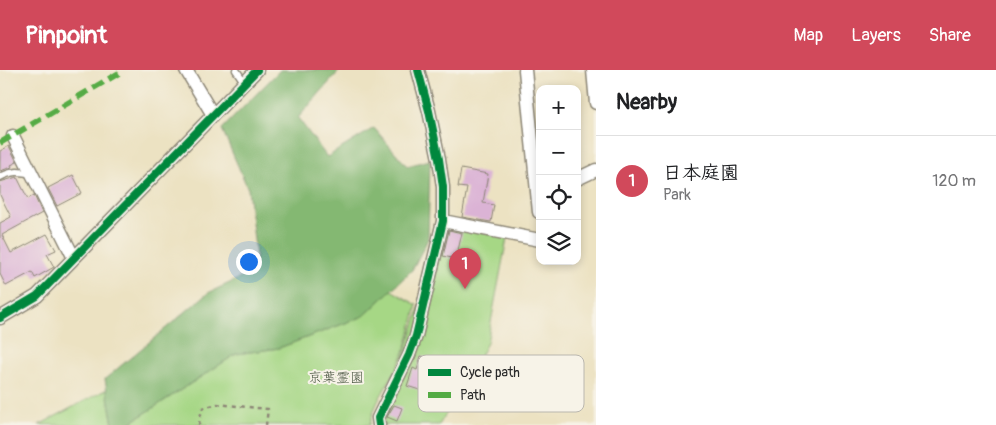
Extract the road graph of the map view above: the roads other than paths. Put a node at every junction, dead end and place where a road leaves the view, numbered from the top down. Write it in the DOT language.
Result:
graph roads {
  1 [pos="186,70"];
  2 [pos="236,70"];
  3 [pos="257,70"];
  4 [pos="418,70"];
  5 [pos="525,70"];
  6 [pos="593,70"];
  7 [pos="245,83"];
  8 [pos="596,103"];
  9 [pos="214,115"];
  10 [pos="13,136"];
  11 [pos="596,170"];
  12 [pos="32,174"];
  13 [pos="536,175"];
  14 [pos="581,177"];
  15 [pos="0,178"];
  16 [pos="442,221"];
  17 [pos="536,239"];
  18 [pos="74,258"];
  19 [pos="0,318"];
  20 [pos="379,425"];
  1 -- 9 [label="street"];
  2 -- 7 [label="lane"];
  3 -- 7 [label="street"];
  4 -- 16 [label="street"];
  5 -- 13 [label="street"];
  6 -- 8 [label="street"];
  7 -- 9 [label="street"];
  9 -- 18 [label="street"];
  10 -- 12 [label="street"];
  11 -- 14 [label="street"];
  12 -- 15 [label="lane"];
  12 -- 18 [label="street"];
  16 -- 17 [label="street"];
  16 -- 20 [label="street"];
  18 -- 19 [label="street"];
}
